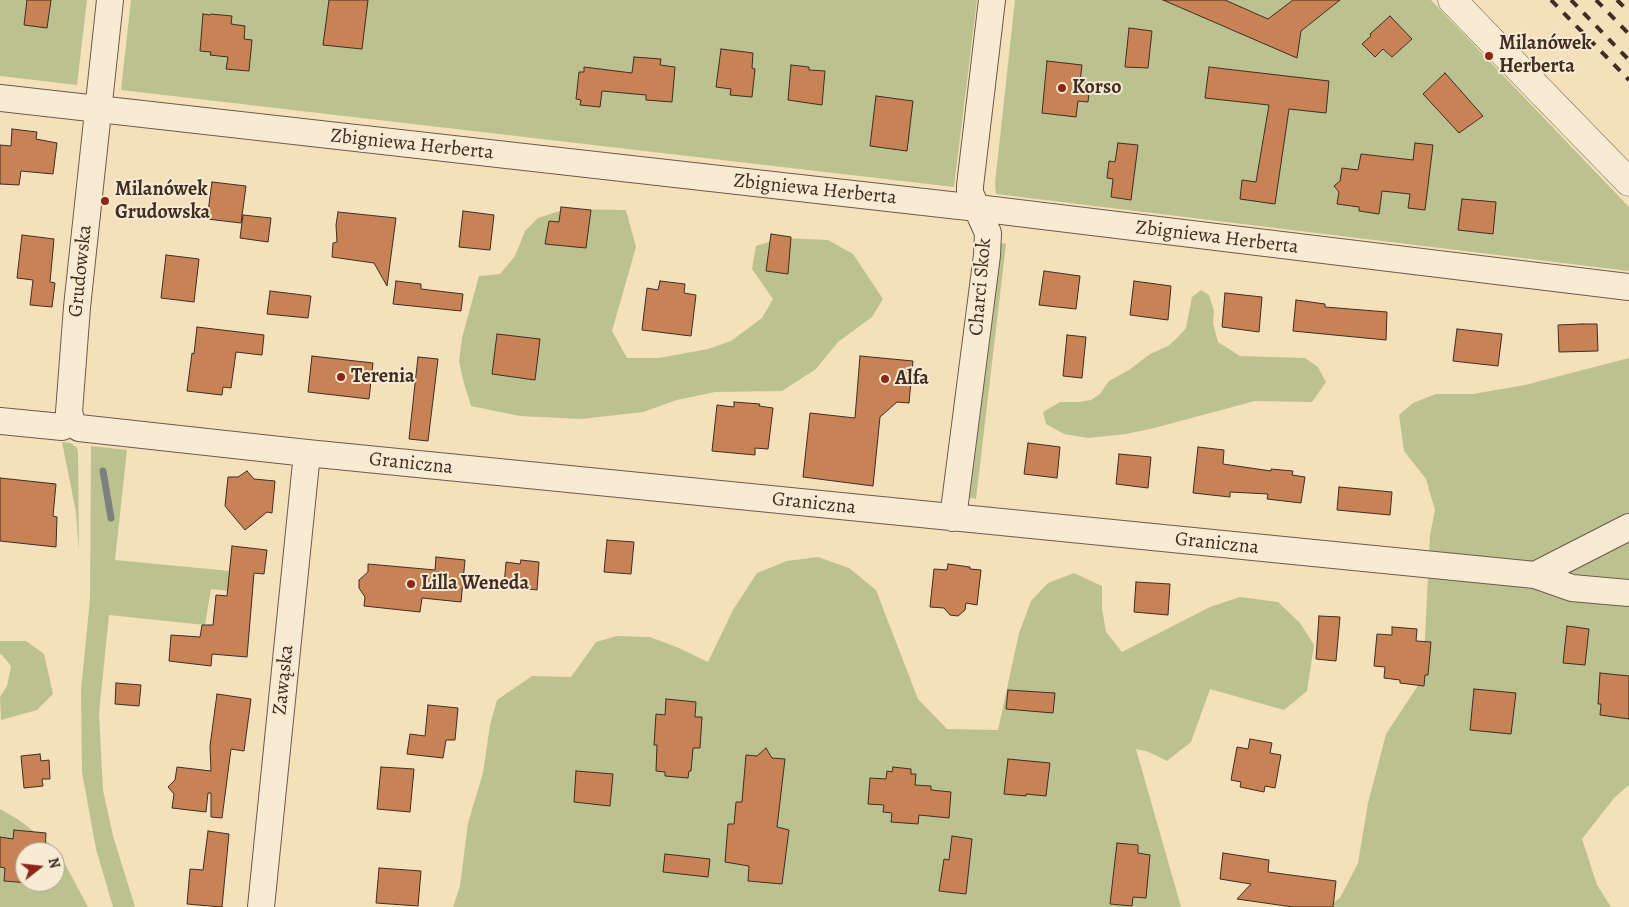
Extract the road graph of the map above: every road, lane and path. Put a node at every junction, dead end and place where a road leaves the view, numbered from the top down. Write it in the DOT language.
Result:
graph roads {
  1 [pos="110,0"];
  2 [pos="992,0"];
  3 [pos="1452,0"];
  4 [pos="0,98"];
  5 [pos="98,109"];
  6 [pos="1629,182"];
  7 [pos="977,208"];
  8 [pos="1629,287"];
  9 [pos="0,421"];
  10 [pos="72,422"];
  11 [pos="307,453"];
  12 [pos="953,518"];
  13 [pos="1629,527"];
  14 [pos="1535,575"];
  15 [pos="1629,593"];
  16 [pos="261,907"];
  1 -- 5 [label="street, Grudowska"];
  2 -- 7 [label="street, Charci Skok"];
  3 -- 6 [label="street"];
  4 -- 5 [label="street, Zbigniewa Herberta"];
  5 -- 7 [label="street, Zbigniewa Herberta"];
  5 -- 10 [label="street, Grudowska"];
  7 -- 8 [label="street, Zbigniewa Herberta"];
  7 -- 12 [label="street, Charci Skok"];
  9 -- 10 [label="street, Graniczna"];
  10 -- 11 [label="street, Graniczna"];
  11 -- 12 [label="street, Graniczna"];
  11 -- 16 [label="street, Zawąska"];
  12 -- 14 [label="street, Graniczna"];
  13 -- 14 [label="street"];
  14 -- 15 [label="street, Graniczna"];
}
